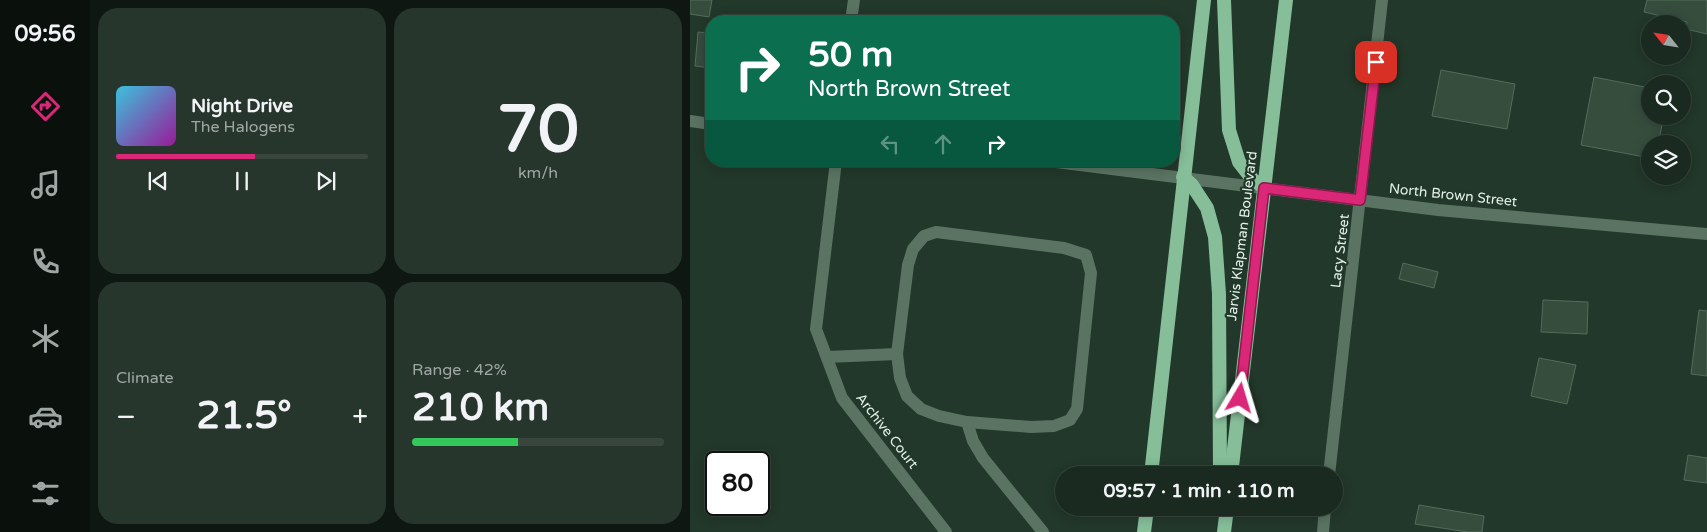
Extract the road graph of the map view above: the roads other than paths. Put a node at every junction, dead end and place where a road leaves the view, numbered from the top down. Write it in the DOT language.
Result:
graph roads {
  1 [pos="854,0"];
  2 [pos="1204,0"];
  3 [pos="1224,0"];
  4 [pos="1286,0"];
  5 [pos="1382,0"];
  6 [pos="853,15"];
  7 [pos="690,122"];
  8 [pos="705,123"];
  9 [pos="835,167"];
  10 [pos="1099,167"];
  11 [pos="1183,177"];
  12 [pos="1264,188"];
  13 [pos="1360,200"];
  14 [pos="1707,234"];
  15 [pos="897,354"];
  16 [pos="827,357"];
  17 [pos="967,422"];
  18 [pos="1152,466"];
  19 [pos="1220,466"];
  20 [pos="1232,466"];
  21 [pos="1330,466"];
  22 [pos="1146,516"];
  23 [pos="1220,516"];
  24 [pos="1226,516"];
  25 [pos="1325,516"];
  26 [pos="946,532"];
  27 [pos="1043,532"];
  28 [pos="1144,532"];
  29 [pos="1220,532"];
  30 [pos="1224,532"];
  31 [pos="1323,532"];
  1 -- 6 [label="street"];
  2 -- 11 [label="highway"];
  3 -- 12 [label="highway"];
  4 -- 12 [label="highway, Jarvis Klapman Boulevard"];
  5 -- 13 [label="street, Lacy Street"];
  7 -- 8 [label="street"];
  9 -- 16 [label="street, Archive Court"];
  10 -- 11 [label="street, North Brown Street"];
  11 -- 12 [label="street, North Brown Street"];
  11 -- 18 [label="highway"];
  11 -- 19 [label="highway"];
  12 -- 13 [label="street, North Brown Street"];
  12 -- 20 [label="highway, Jarvis Klapman Boulevard"];
  13 -- 14 [label="street, North Brown Street"];
  13 -- 21 [label="street, Lacy Street"];
  15 -- 16 [label="street"];
  15 -- 17 [label="street"];
  15 -- 17 [label="street"];
  16 -- 26 [label="street, Archive Court"];
  17 -- 27 [label="street"];
  22 -- 28 [label="highway"];
  23 -- 29 [label="highway"];
  24 -- 30 [label="highway"];
  25 -- 31 [label="street"];
}
